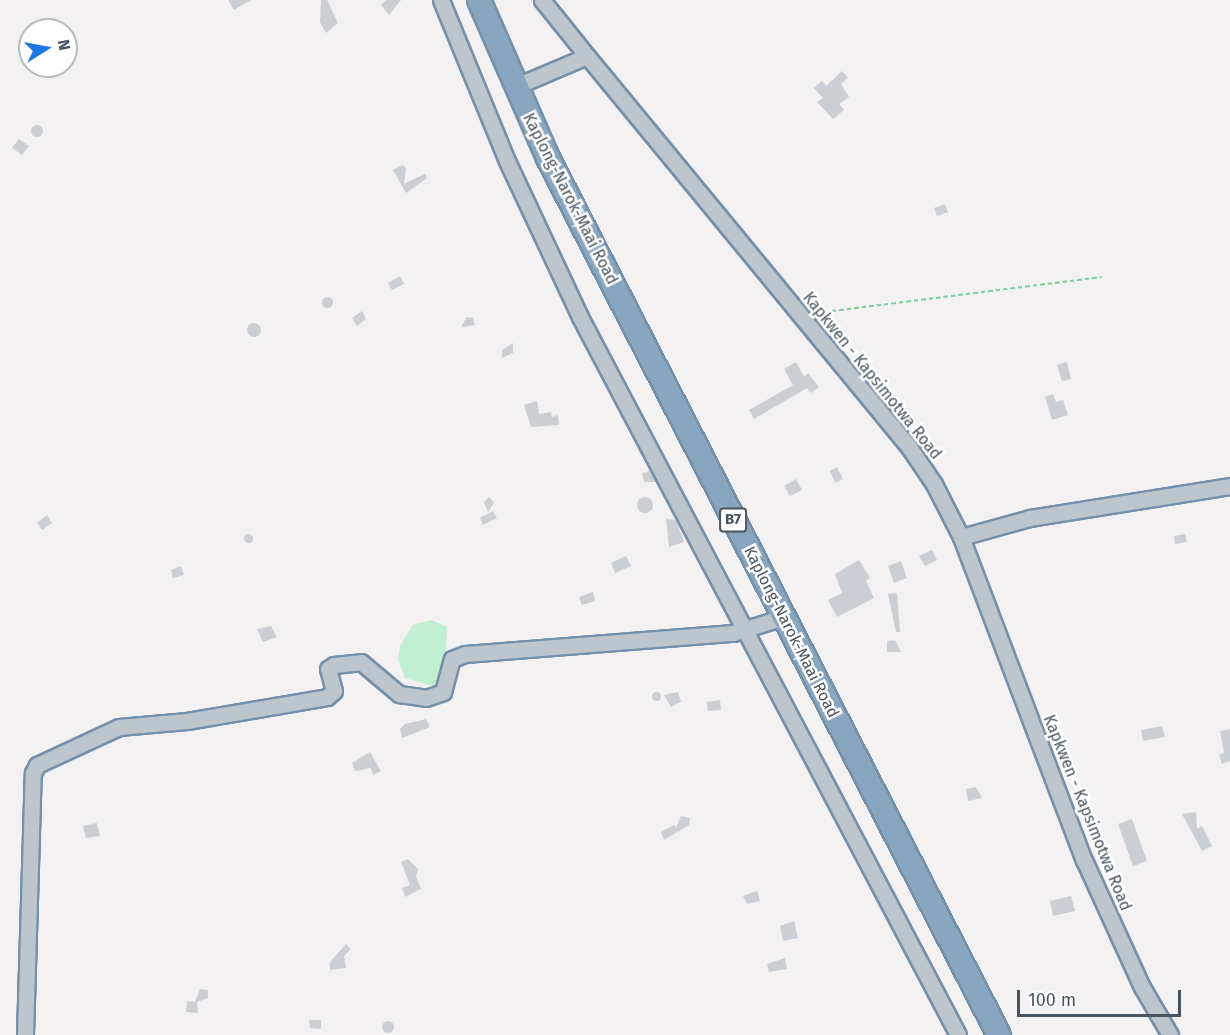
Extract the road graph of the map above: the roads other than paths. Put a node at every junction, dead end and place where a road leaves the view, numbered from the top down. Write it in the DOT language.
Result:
graph roads {
  1 [pos="441,0"];
  2 [pos="479,0"];
  3 [pos="542,0"];
  4 [pos="587,56"];
  5 [pos="514,87"];
  6 [pos="1230,486"];
  7 [pos="961,537"];
  8 [pos="784,617"];
  9 [pos="743,631"];
  10 [pos="25,1035"];
  11 [pos="958,1035"];
  12 [pos="999,1035"];
  13 [pos="1170,1035"];
  1 -- 9 [label="street"];
  2 -- 5 [label="highway, Kaplong-Narok-Maai Road / B7"];
  3 -- 4 [label="street, Kapkwen - Kapsimotwa Road"];
  4 -- 5 [label="street"];
  4 -- 7 [label="street, Kapkwen - Kapsimotwa Road"];
  5 -- 8 [label="highway, Kaplong-Narok-Maai Road / B7"];
  6 -- 7 [label="street"];
  7 -- 13 [label="street, Kapkwen - Kapsimotwa Road"];
  8 -- 9 [label="street"];
  8 -- 12 [label="highway, Kaplong-Narok-Maai Road / B7"];
  9 -- 10 [label="street"];
  9 -- 11 [label="street"];
}
